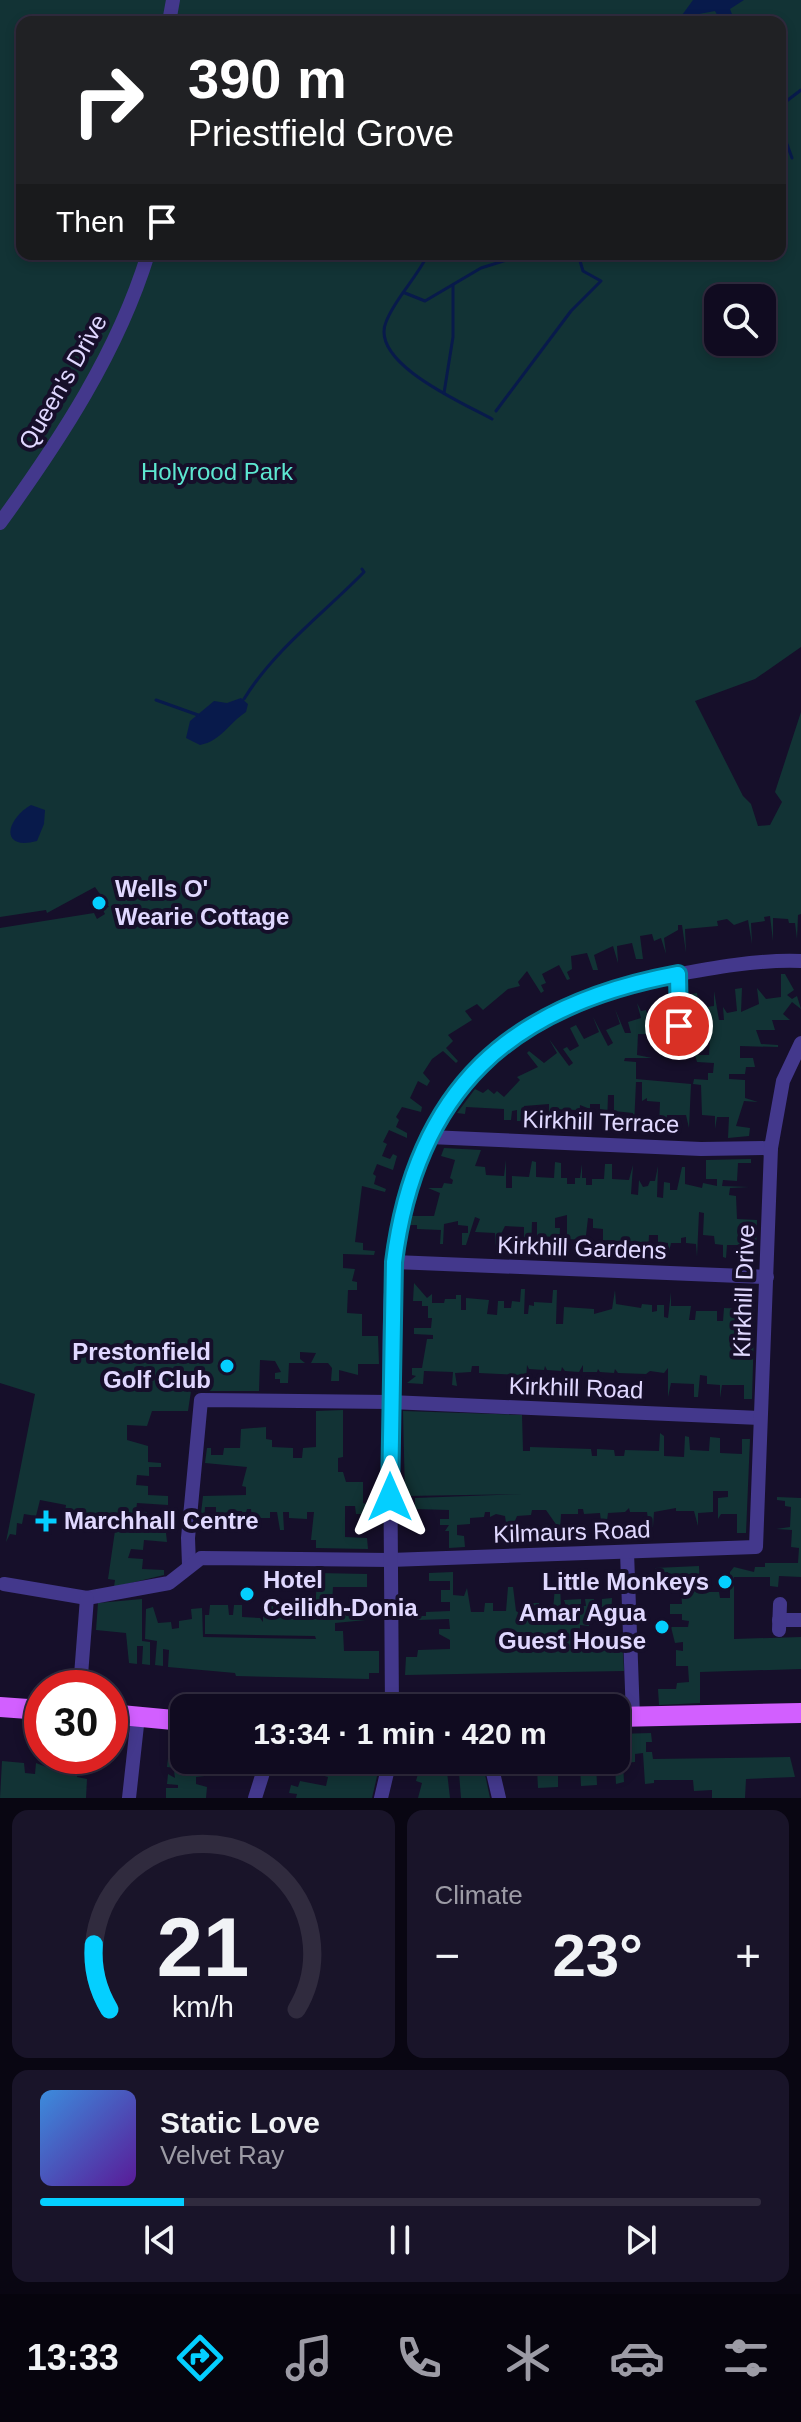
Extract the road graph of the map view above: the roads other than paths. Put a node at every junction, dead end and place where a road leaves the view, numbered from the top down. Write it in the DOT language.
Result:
graph roads {
  1 [pos="146,260"];
  2 [pos="0,523"];
  3 [pos="801,961"];
  4 [pos="678,974"];
  5 [pos="801,1043"];
  6 [pos="677,1051"];
  7 [pos="429,1137"];
  8 [pos="771,1148"];
  9 [pos="394,1262"];
  10 [pos="767,1277"];
  11 [pos="390,1402"];
  12 [pos="760,1418"];
  13 [pos="756,1547"];
  14 [pos="627,1552"];
  15 [pos="390,1560"];
  16 [pos="189,1565"];
  17 [pos="4,1584"];
  18 [pos="87,1598"];
  19 [pos="780,1618"];
  20 [pos="801,1620"];
  21 [pos="81,1670"];
  22 [pos="392,1694"];
  23 [pos="624,1694"];
  24 [pos="0,1707"];
  25 [pos="24,1709"];
  26 [pos="801,1713"];
  27 [pos="128,1715"];
  28 [pos="138,1716"];
  29 [pos="630,1717"];
  30 [pos="170,1719"];
  31 [pos="263,1774"];
  32 [pos="387,1774"];
  33 [pos="493,1774"];
  34 [pos="129,1798"];
  35 [pos="255,1798"];
  36 [pos="381,1798"];
  37 [pos="499,1798"];
  1 -- 2 [label="street, Queen's Drive"];
  3 -- 4 [label="street"];
  4 -- 6 [label="street"];
  4 -- 7 [label="street"];
  5 -- 8 [label="street, Kirkhill Drive"];
  7 -- 8 [label="street, Kirkhill Terrace"];
  7 -- 9 [label="street"];
  8 -- 10 [label="street, Kirkhill Drive"];
  9 -- 10 [label="street, Kirkhill Gardens"];
  9 -- 11 [label="street"];
  10 -- 12 [label="street, Kirkhill Drive"];
  11 -- 12 [label="street, Kirkhill Road"];
  11 -- 15 [label="street"];
  11 -- 16 [label="street, Kirkhill Road"];
  12 -- 13 [label="street, Kirkhill Drive"];
  13 -- 14 [label="street, Kilmaurs Road"];
  14 -- 15 [label="street, Kilmaurs Road"];
  14 -- 23 [label="street"];
  15 -- 16 [label="street, Kilmaurs Road"];
  15 -- 22 [label="street"];
  16 -- 18 [label="street"];
  17 -- 18 [label="street"];
  18 -- 21 [label="street"];
  19 -- 20 [label="street"];
  24 -- 25 [label="main road"];
  26 -- 29 [label="main road"];
  27 -- 28 [label="main road"];
  28 -- 30 [label="main road"];
  28 -- 34 [label="street"];
  31 -- 35 [label="street"];
  32 -- 36 [label="street"];
  33 -- 37 [label="street"];
}
